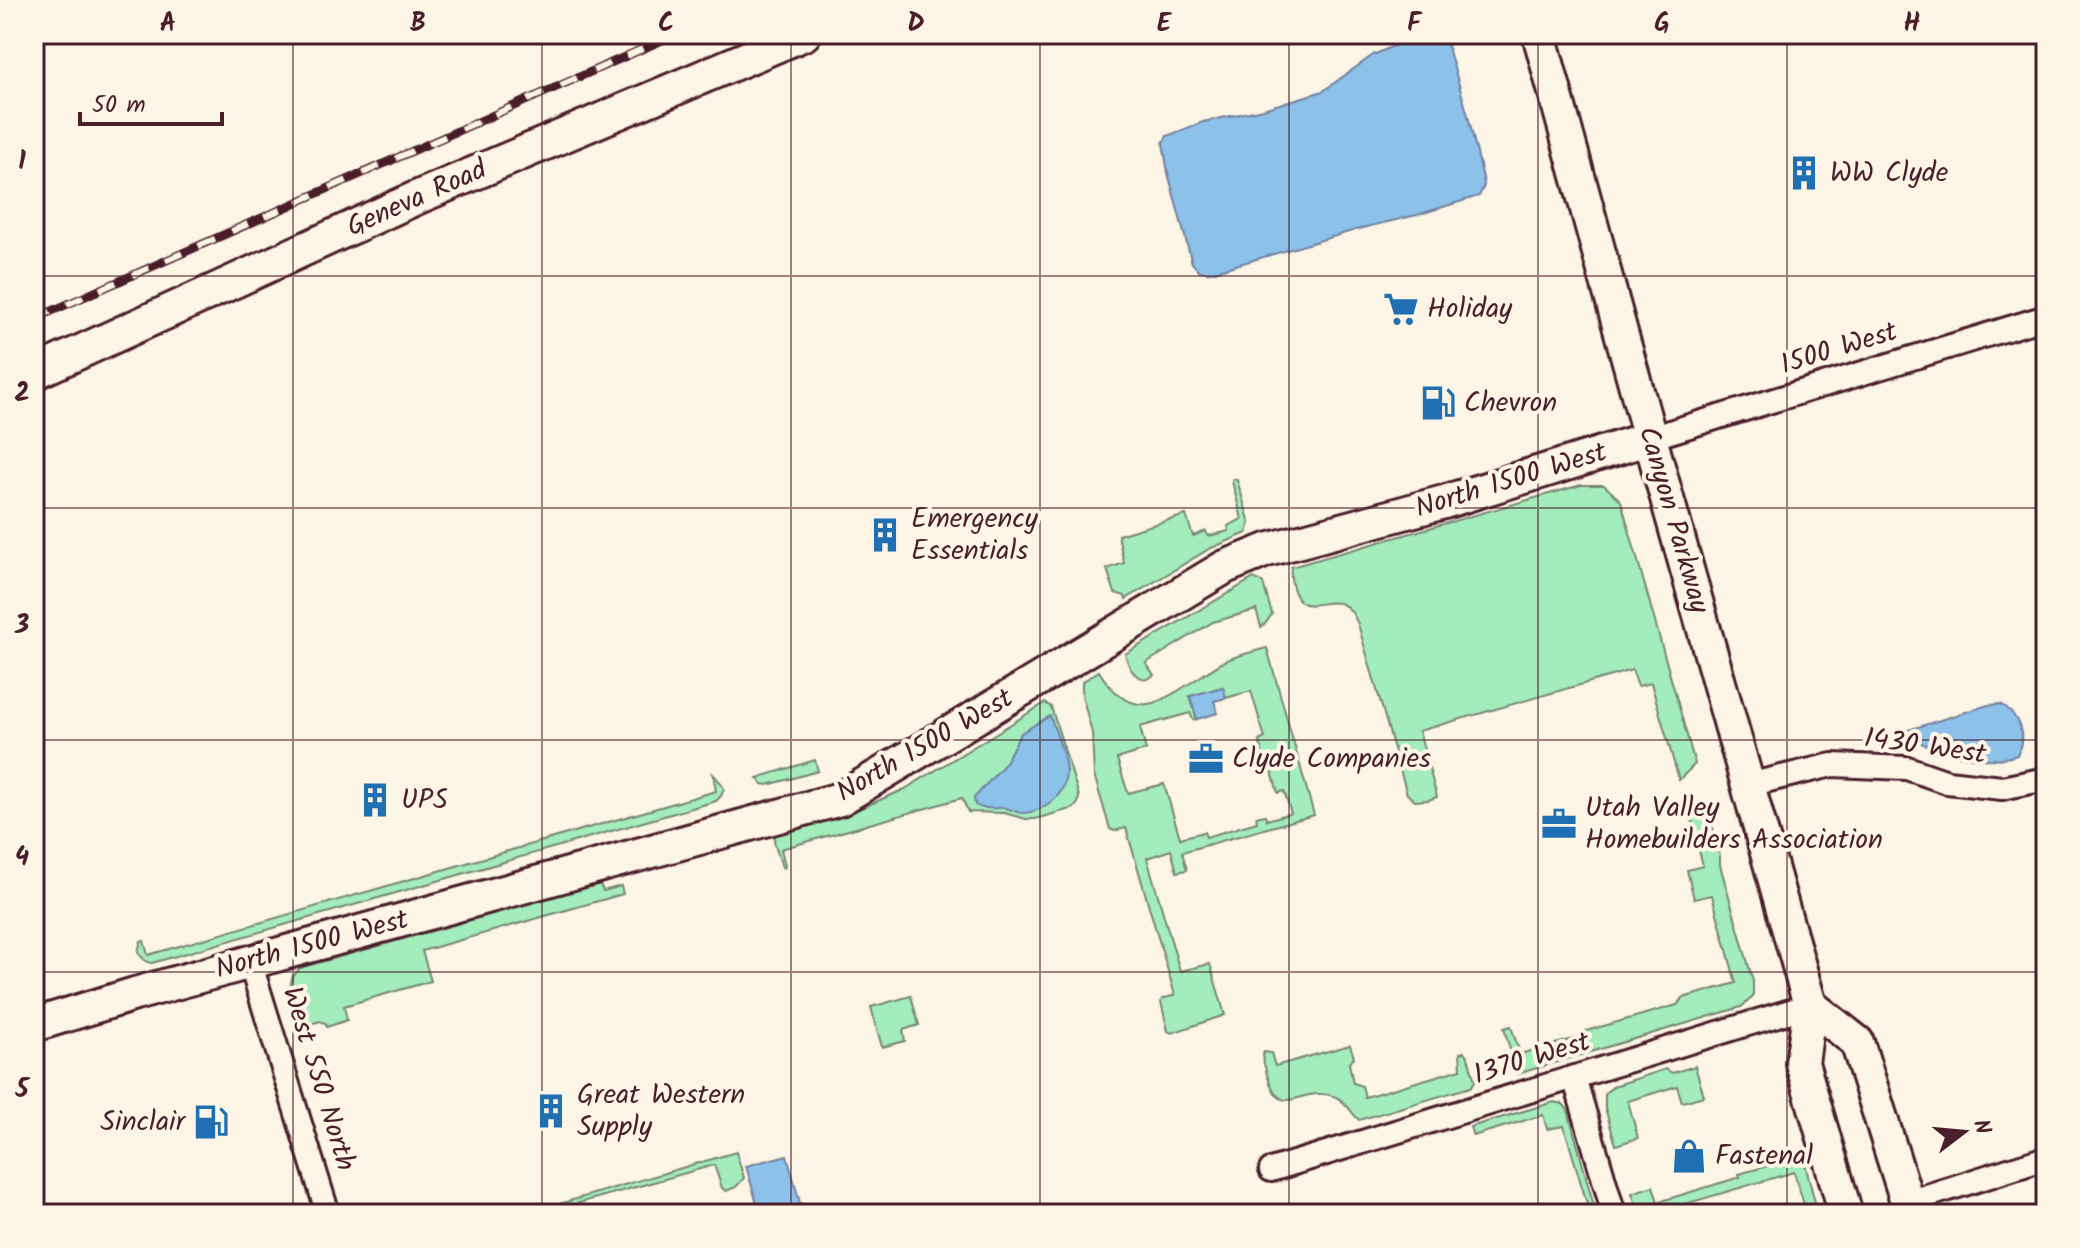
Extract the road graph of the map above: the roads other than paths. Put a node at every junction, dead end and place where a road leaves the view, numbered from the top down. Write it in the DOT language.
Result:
graph roads {
  1 [pos="804,34"];
  2 [pos="1539,34"];
  3 [pos="2046,317"];
  4 [pos="34,373"];
  5 [pos="1650,438"];
  6 [pos="2046,779"];
  7 [pos="1748,785"];
  8 [pos="250,962"];
  9 [pos="1810,1005"];
  10 [pos="34,1025"];
  11 [pos="1574,1077"];
  12 [pos="2046,1158"];
  13 [pos="1271,1170"];
  14 [pos="1909,1208"];
  15 [pos="328,1214"];
  16 [pos="1614,1214"];
  17 [pos="1846,1214"];
  1 -- 4 [label="main road, Geneva Road"];
  2 -- 5 [label="main road, Canyon Parkway"];
  3 -- 5 [label="street, 1500 West"];
  5 -- 7 [label="main road, Canyon Parkway"];
  5 -- 8 [label="main road, North 1500 West"];
  6 -- 7 [label="street, 1430 West"];
  7 -- 9 [label="main road, Canyon Parkway"];
  8 -- 10 [label="main road, North 1500 West"];
  8 -- 15 [label="street, West 550 North"];
  9 -- 11 [label="street, 1370 West"];
  9 -- 14 [label="main road"];
  9 -- 17 [label="main road, Canyon Parkway"];
  11 -- 13 [label="street, 1370 West"];
  11 -- 16 [label="street"];
  12 -- 14 [label="street"];
}
